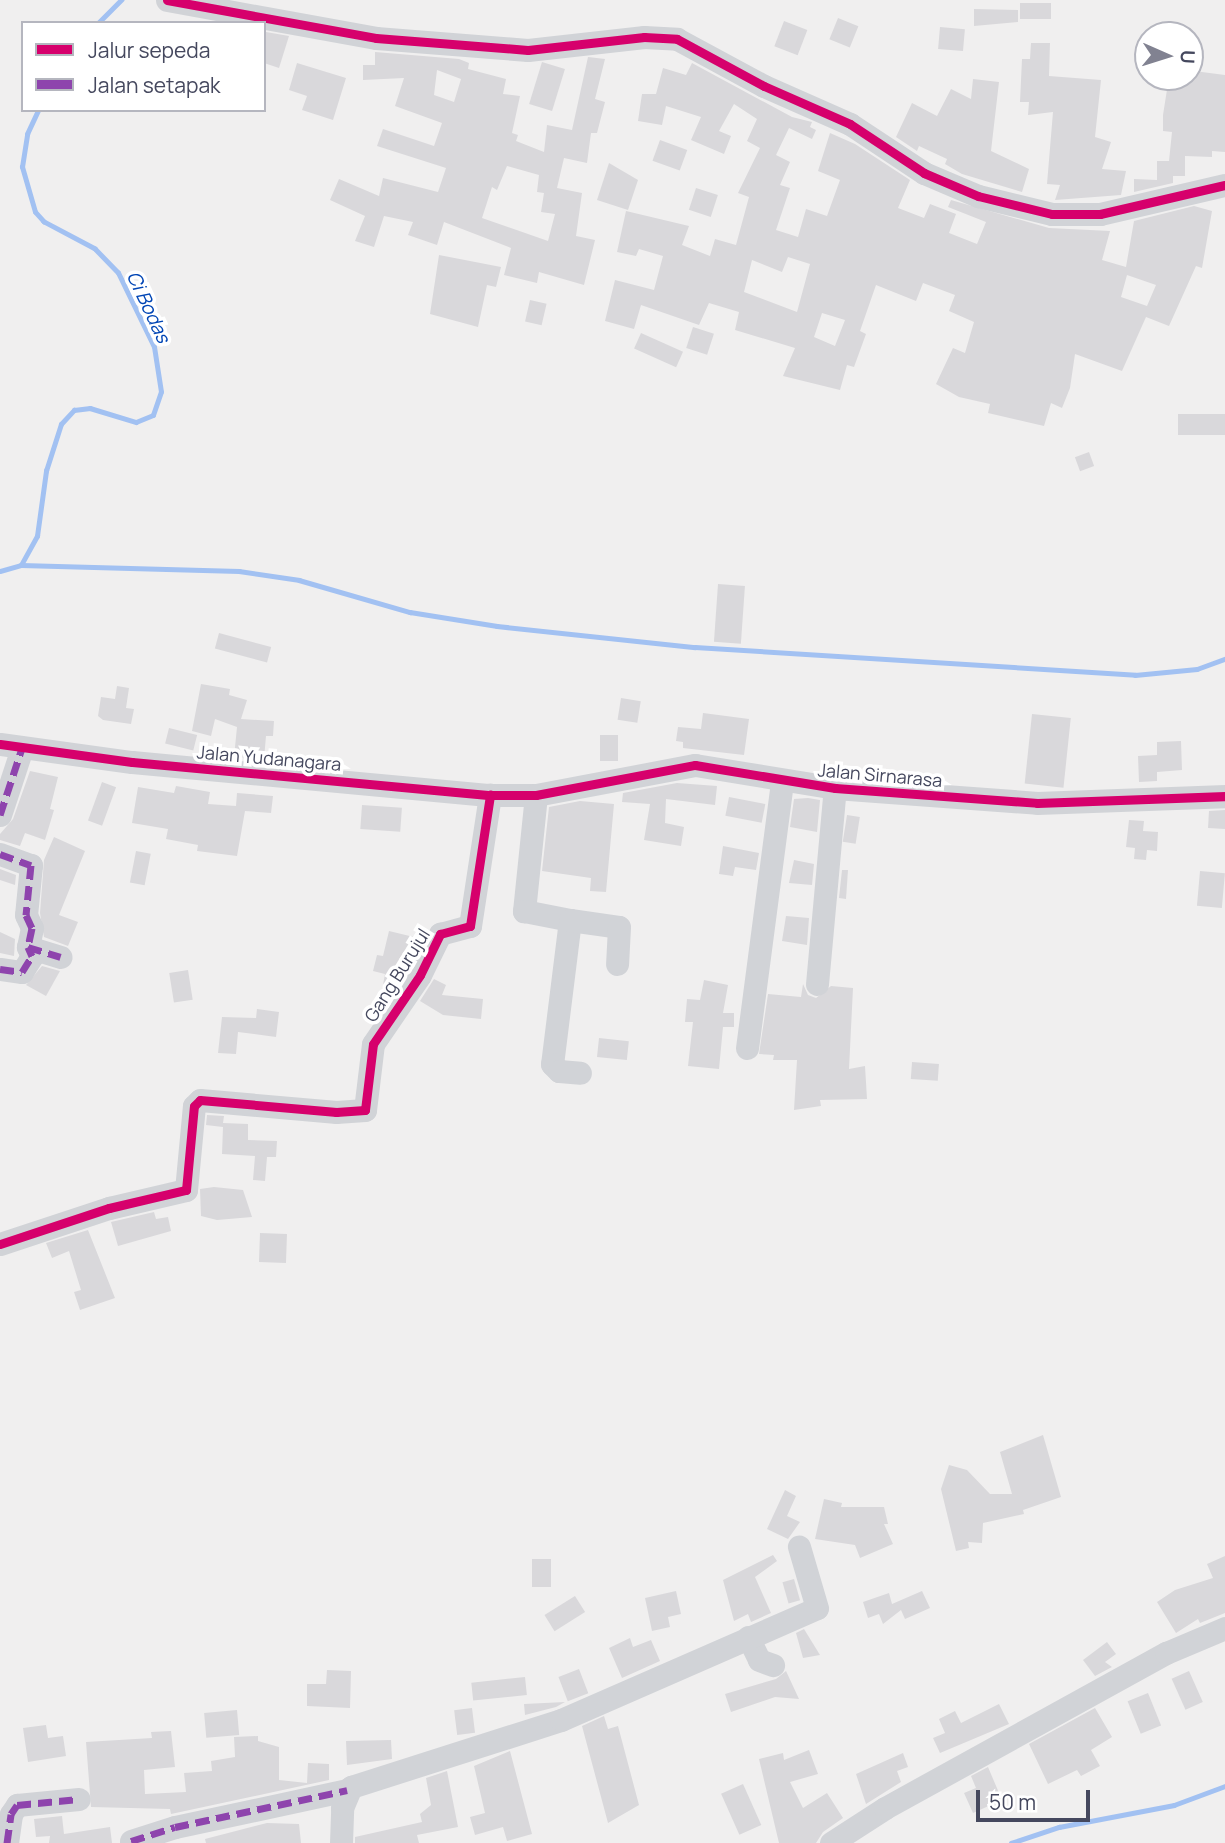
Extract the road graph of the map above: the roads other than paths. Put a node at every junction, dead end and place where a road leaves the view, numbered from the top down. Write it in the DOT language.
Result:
graph roads {
  1 [pos="167,0"];
  2 [pos="1225,185"];
  3 [pos="11,746"];
  4 [pos="782,782"];
  5 [pos="835,788"];
  6 [pos="490,795"];
  7 [pos="536,795"];
  8 [pos="1225,796"];
  9 [pos="0,815"];
  10 [pos="0,854"];
  11 [pos="570,920"];
  12 [pos="28,947"];
  13 [pos="61,957"];
  14 [pos="617,964"];
  15 [pos="0,969"];
  16 [pos="817,984"];
  17 [pos="747,1048"];
  18 [pos="580,1073"];
  19 [pos="0,1244"];
  20 [pos="799,1547"];
  21 [pos="1225,1628"];
  22 [pos="748,1637"];
  23 [pos="773,1665"];
  24 [pos="347,1790"];
  25 [pos="79,1799"];
  26 [pos="131,1841"];
  27 [pos="7,1843"];
  28 [pos="341,1843"];
  29 [pos="831,1843"];
  1 -- 2 [label="street"];
  3 -- 6 [label="street, Jalan Yudanagara"];
  3 -- 9 [label="street"];
  4 -- 5 [label="street, Jalan Sirnarasa"];
  4 -- 7 [label="street, Jalan Sirnarasa"];
  4 -- 17 [label="street"];
  5 -- 8 [label="street, Jalan Sirnarasa"];
  5 -- 16 [label="street"];
  6 -- 7 [label="street, Jalan Yudanagara"];
  6 -- 19 [label="street, Gang Burujul"];
  7 -- 11 [label="street"];
  10 -- 12 [label="street"];
  11 -- 14 [label="street"];
  11 -- 18 [label="street"];
  12 -- 13 [label="street"];
  12 -- 15 [label="street"];
  20 -- 22 [label="street"];
  21 -- 29 [label="street"];
  22 -- 23 [label="street"];
  22 -- 24 [label="street"];
  24 -- 26 [label="street"];
  24 -- 28 [label="street"];
  25 -- 27 [label="street"];
}
